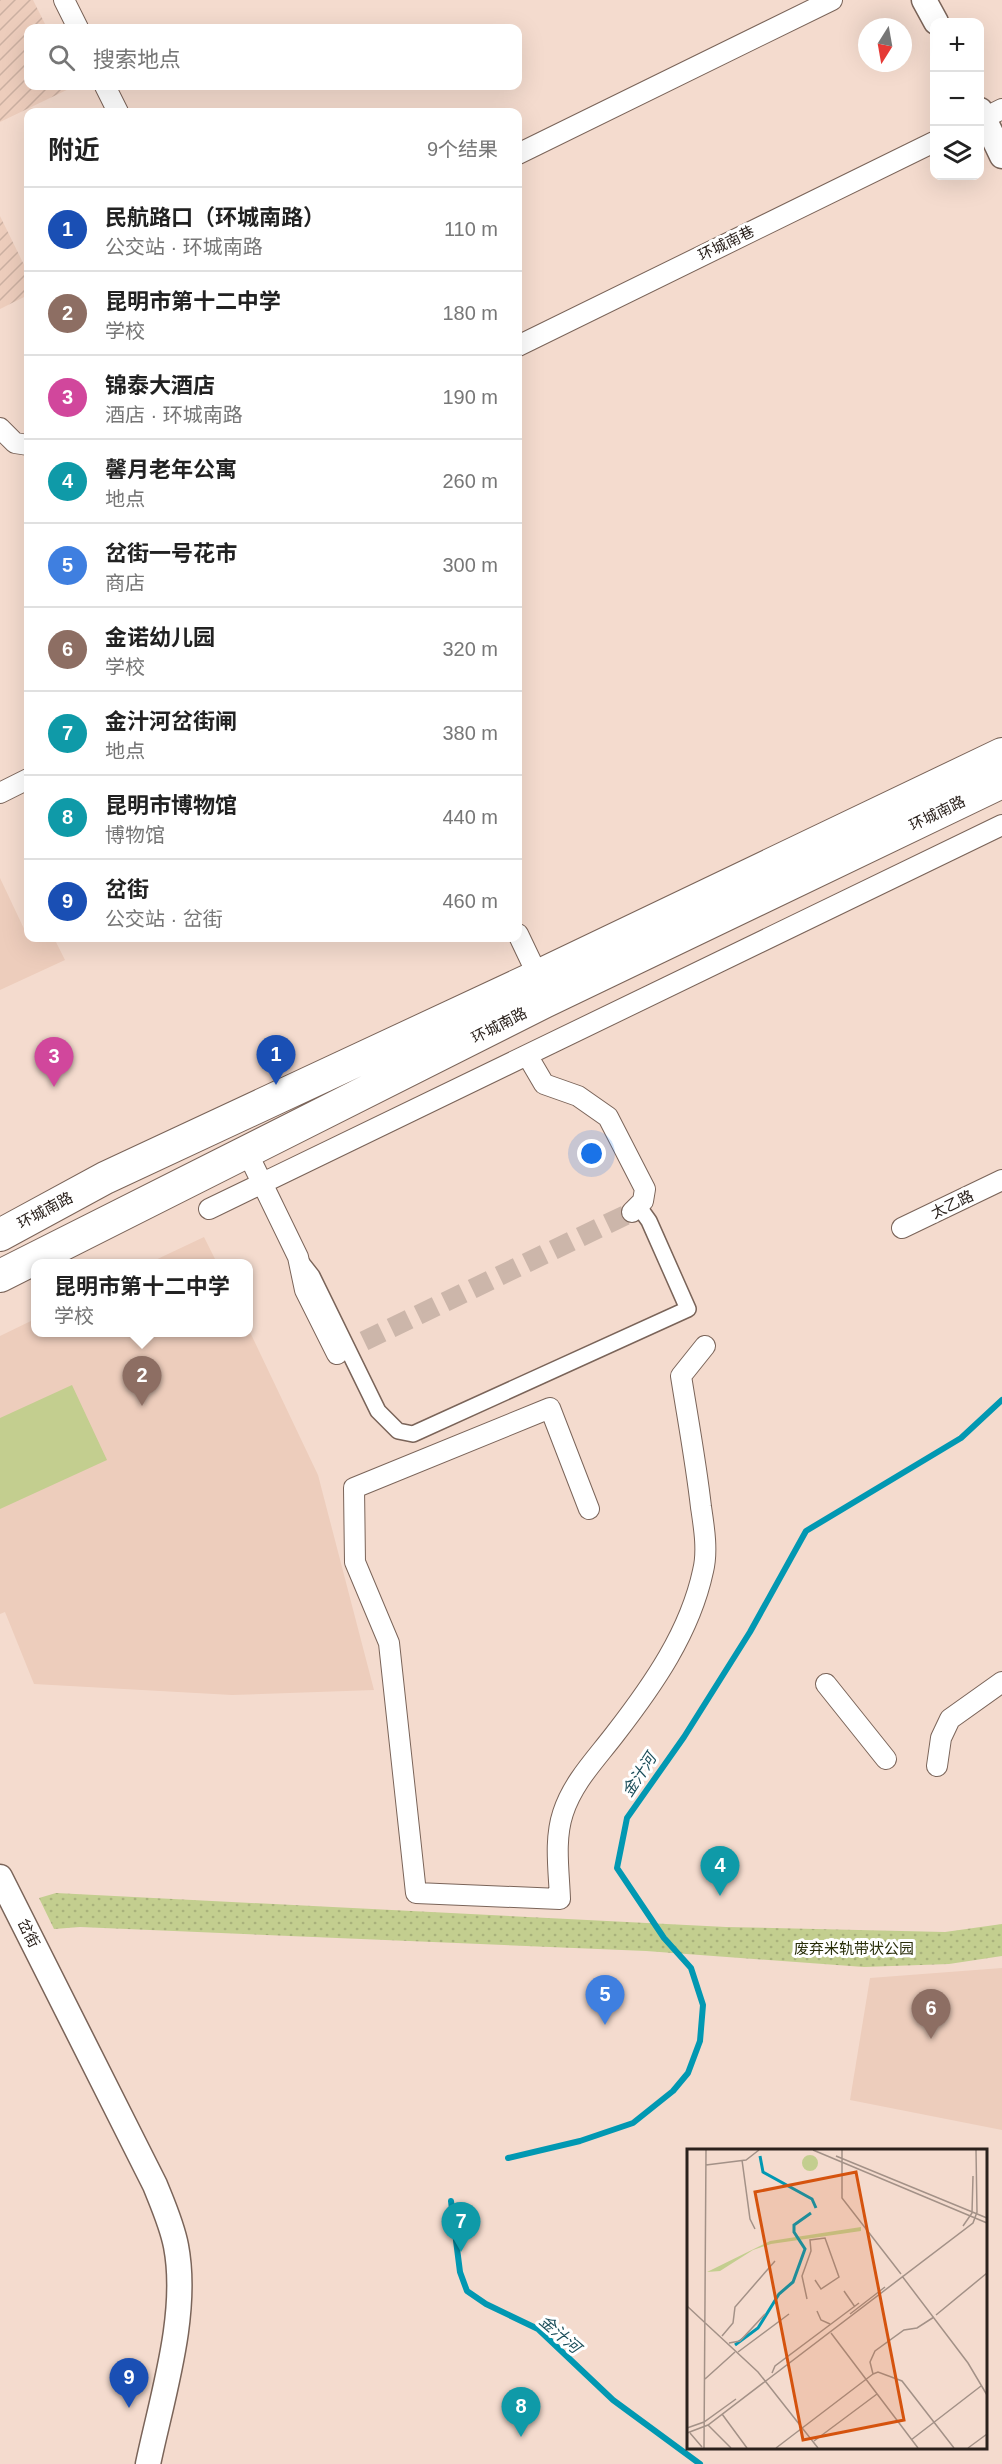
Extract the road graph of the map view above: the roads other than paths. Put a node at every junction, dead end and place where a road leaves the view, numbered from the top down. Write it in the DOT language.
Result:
graph roads {
  1 [pos="64,0"];
  2 [pos="832,0"];
  3 [pos="924,0"];
  4 [pos="934,18"];
  5 [pos="76,24"];
  6 [pos="107,90"];
  7 [pos="116,108"];
  8 [pos="986,114"];
  9 [pos="930,144"];
  10 [pos="522,152"];
  11 [pos="1002,156"];
  12 [pos="522,344"];
  13 [pos="0,428"];
  14 [pos="24,444"];
  15 [pos="1002,754"];
  16 [pos="24,781"];
  17 [pos="1002,782"];
  18 [pos="0,793"];
  19 [pos="1002,825"];
  20 [pos="522,942"];
  21 [pos="538,976"];
  22 [pos="527,1055"];
  23 [pos="247,1152"];
  24 [pos="1002,1180"];
  25 [pos="263,1183"];
  26 [pos="209,1209"];
  27 [pos="635,1210"];
  28 [pos="902,1228"];
  29 [pos="0,1235"];
  30 [pos="298,1257"];
  31 [pos="34,1259"];
  32 [pos="31,1260"];
  33 [pos="0,1276"];
  34 [pos="705,1346"];
  35 [pos="337,1354"];
  36 [pos="589,1509"];
  37 [pos="1002,1682"];
  38 [pos="826,1684"];
  39 [pos="886,1759"];
  40 [pos="936,1766"];
  41 [pos="0,1877"];
  42 [pos="0,1909"];
  43 [pos="133,2464"];
  44 [pos="148,2464"];
  1 -- 5 [label="street"];
  2 -- 10 [label="street"];
  3 -- 4 [label="street"];
  6 -- 7 [label="street"];
  8 -- 11 [label="street"];
  9 -- 12 [label="street, 环城南巷"];
  13 -- 14 [label="street"];
  15 -- 21 [label="main road, 环城南路"];
  16 -- 18 [label="street"];
  17 -- 23 [label="main road, 环城南路"];
  19 -- 22 [label="street"];
  20 -- 21 [label="street"];
  21 -- 29 [label="main road, 环城南路"];
  22 -- 25 [label="street"];
  22 -- 27 [label="street"];
  23 -- 25 [label="street"];
  23 -- 31 [label="main road, 环城南路"];
  24 -- 28 [label="street, 太乙路"];
  25 -- 26 [label="street"];
  25 -- 30 [label="street"];
  27 -- 30 [label="street"];
  30 -- 35 [label="street"];
  32 -- 33 [label="main road, 环城南路"];
  34 -- 36 [label="street"];
  37 -- 40 [label="street"];
  38 -- 39 [label="street"];
  41 -- 44 [label="street, 岔街"];
  42 -- 43 [label="street, 岔街"];
}
